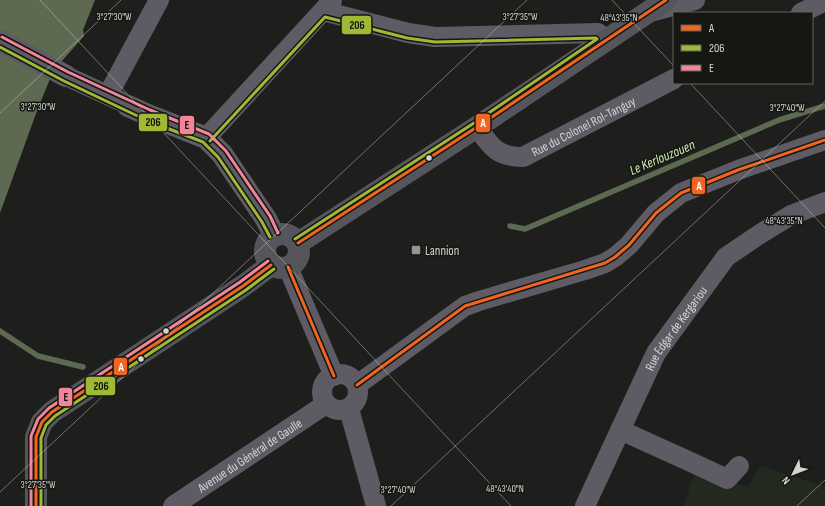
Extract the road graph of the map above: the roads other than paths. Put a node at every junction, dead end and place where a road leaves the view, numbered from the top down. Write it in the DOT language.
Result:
graph roads {
  1 [pos="159,0"];
  2 [pos="666,0"];
  3 [pos="695,0"];
  4 [pos="825,1"];
  5 [pos="328,6"];
  6 [pos="803,12"];
  7 [pos="646,13"];
  8 [pos="605,40"];
  9 [pos="0,41"];
  10 [pos="66,76"];
  11 [pos="673,80"];
  12 [pos="108,96"];
  13 [pos="128,106"];
  14 [pos="477,127"];
  15 [pos="206,138"];
  16 [pos="825,140"];
  17 [pos="825,202"];
  18 [pos="274,235"];
  19 [pos="298,243"];
  20 [pos="280,266"];
  21 [pos="334,376"];
  22 [pos="357,385"];
  23 [pos="326,404"];
  24 [pos="349,409"];
  25 [pos="620,430"];
  26 [pos="739,466"];
  27 [pos="36,506"];
  28 [pos="173,506"];
  29 [pos="376,506"];
  30 [pos="585,506"];
  1 -- 12 [label="street"];
  2 -- 7 [label="main road"];
  3 -- 7 [label="street"];
  4 -- 6 [label="street"];
  5 -- 8 [label="street"];
  5 -- 15 [label="street"];
  7 -- 8 [label="main road"];
  8 -- 14 [label="main road"];
  9 -- 10 [label="street"];
  10 -- 12 [label="street"];
  11 -- 14 [label="street, Rue du Colonel Rol-Tanguy"];
  12 -- 13 [label="street"];
  13 -- 15 [label="street"];
  14 -- 19 [label="main road"];
  15 -- 18 [label="street"];
  16 -- 22 [label="street"];
  17 -- 25 [label="street, Rue Edgar de Kergariou"];
  18 -- 19 [label="main road"];
  18 -- 20 [label="main road"];
  19 -- 20 [label="main road"];
  20 -- 21 [label="street"];
  20 -- 27 [label="main road"];
  21 -- 22 [label="street"];
  21 -- 23 [label="street"];
  22 -- 24 [label="street"];
  23 -- 24 [label="street"];
  23 -- 28 [label="street, Avenue du Général de Gaulle"];
  24 -- 29 [label="street"];
  25 -- 26 [label="street"];
  25 -- 30 [label="street, Rue Edgar de Kergariou"];
}
